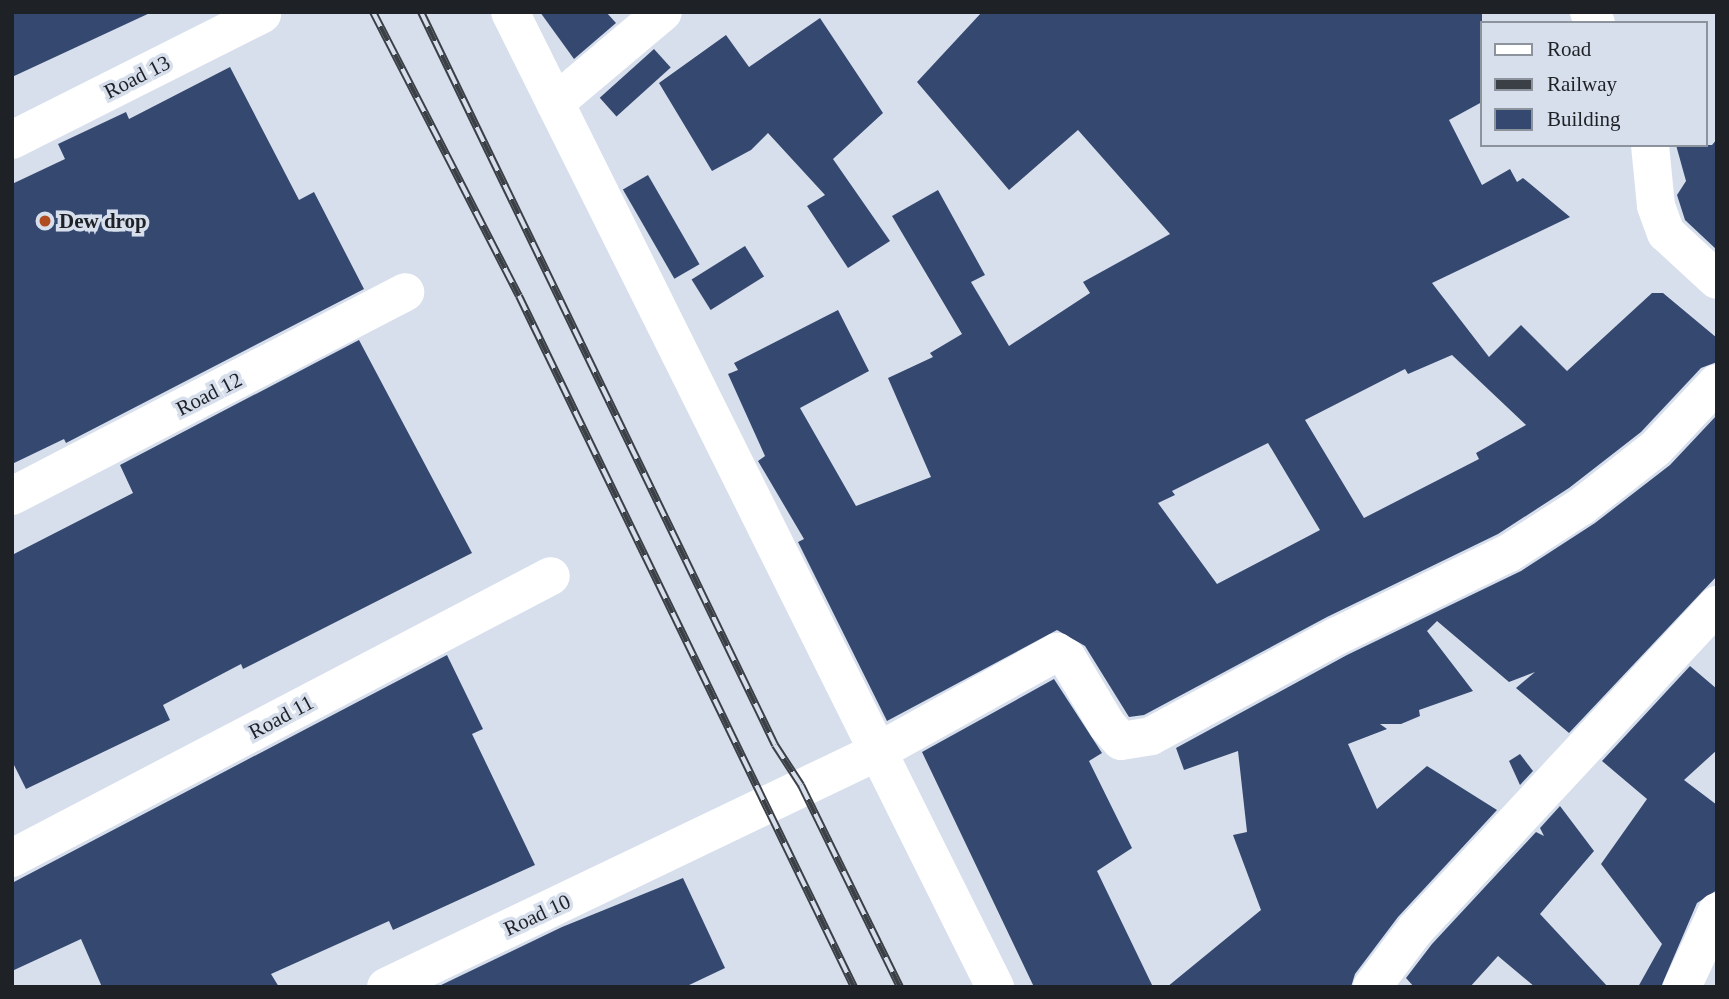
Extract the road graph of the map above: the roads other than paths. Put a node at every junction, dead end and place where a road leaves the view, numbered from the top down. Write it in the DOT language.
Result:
graph roads {
  1 [pos="510,12"];
  2 [pos="663,12"];
  3 [pos="261,14"];
  4 [pos="555,103"];
  5 [pos="12,140"];
  6 [pos="1650,147"];
  7 [pos="1717,279"];
  8 [pos="405,292"];
  9 [pos="1717,383"];
  10 [pos="12,496"];
  11 [pos="551,576"];
  12 [pos="1717,604"];
  13 [pos="879,751"];
  14 [pos="12,858"];
  15 [pos="1717,912"];
  16 [pos="394,985"];
  17 [pos="995,987"];
  18 [pos="1372,987"];
  19 [pos="1682,987"];
  1 -- 4 [label="street"];
  2 -- 4 [label="street"];
  3 -- 5 [label="street, Road 13"];
  4 -- 13 [label="street"];
  6 -- 7 [label="street"];
  8 -- 10 [label="street, Road 12"];
  9 -- 13 [label="street, Road 10"];
  11 -- 14 [label="street, Road 11"];
  12 -- 18 [label="street"];
  13 -- 16 [label="street, Road 10"];
  13 -- 17 [label="street"];
  15 -- 19 [label="street"];
}
